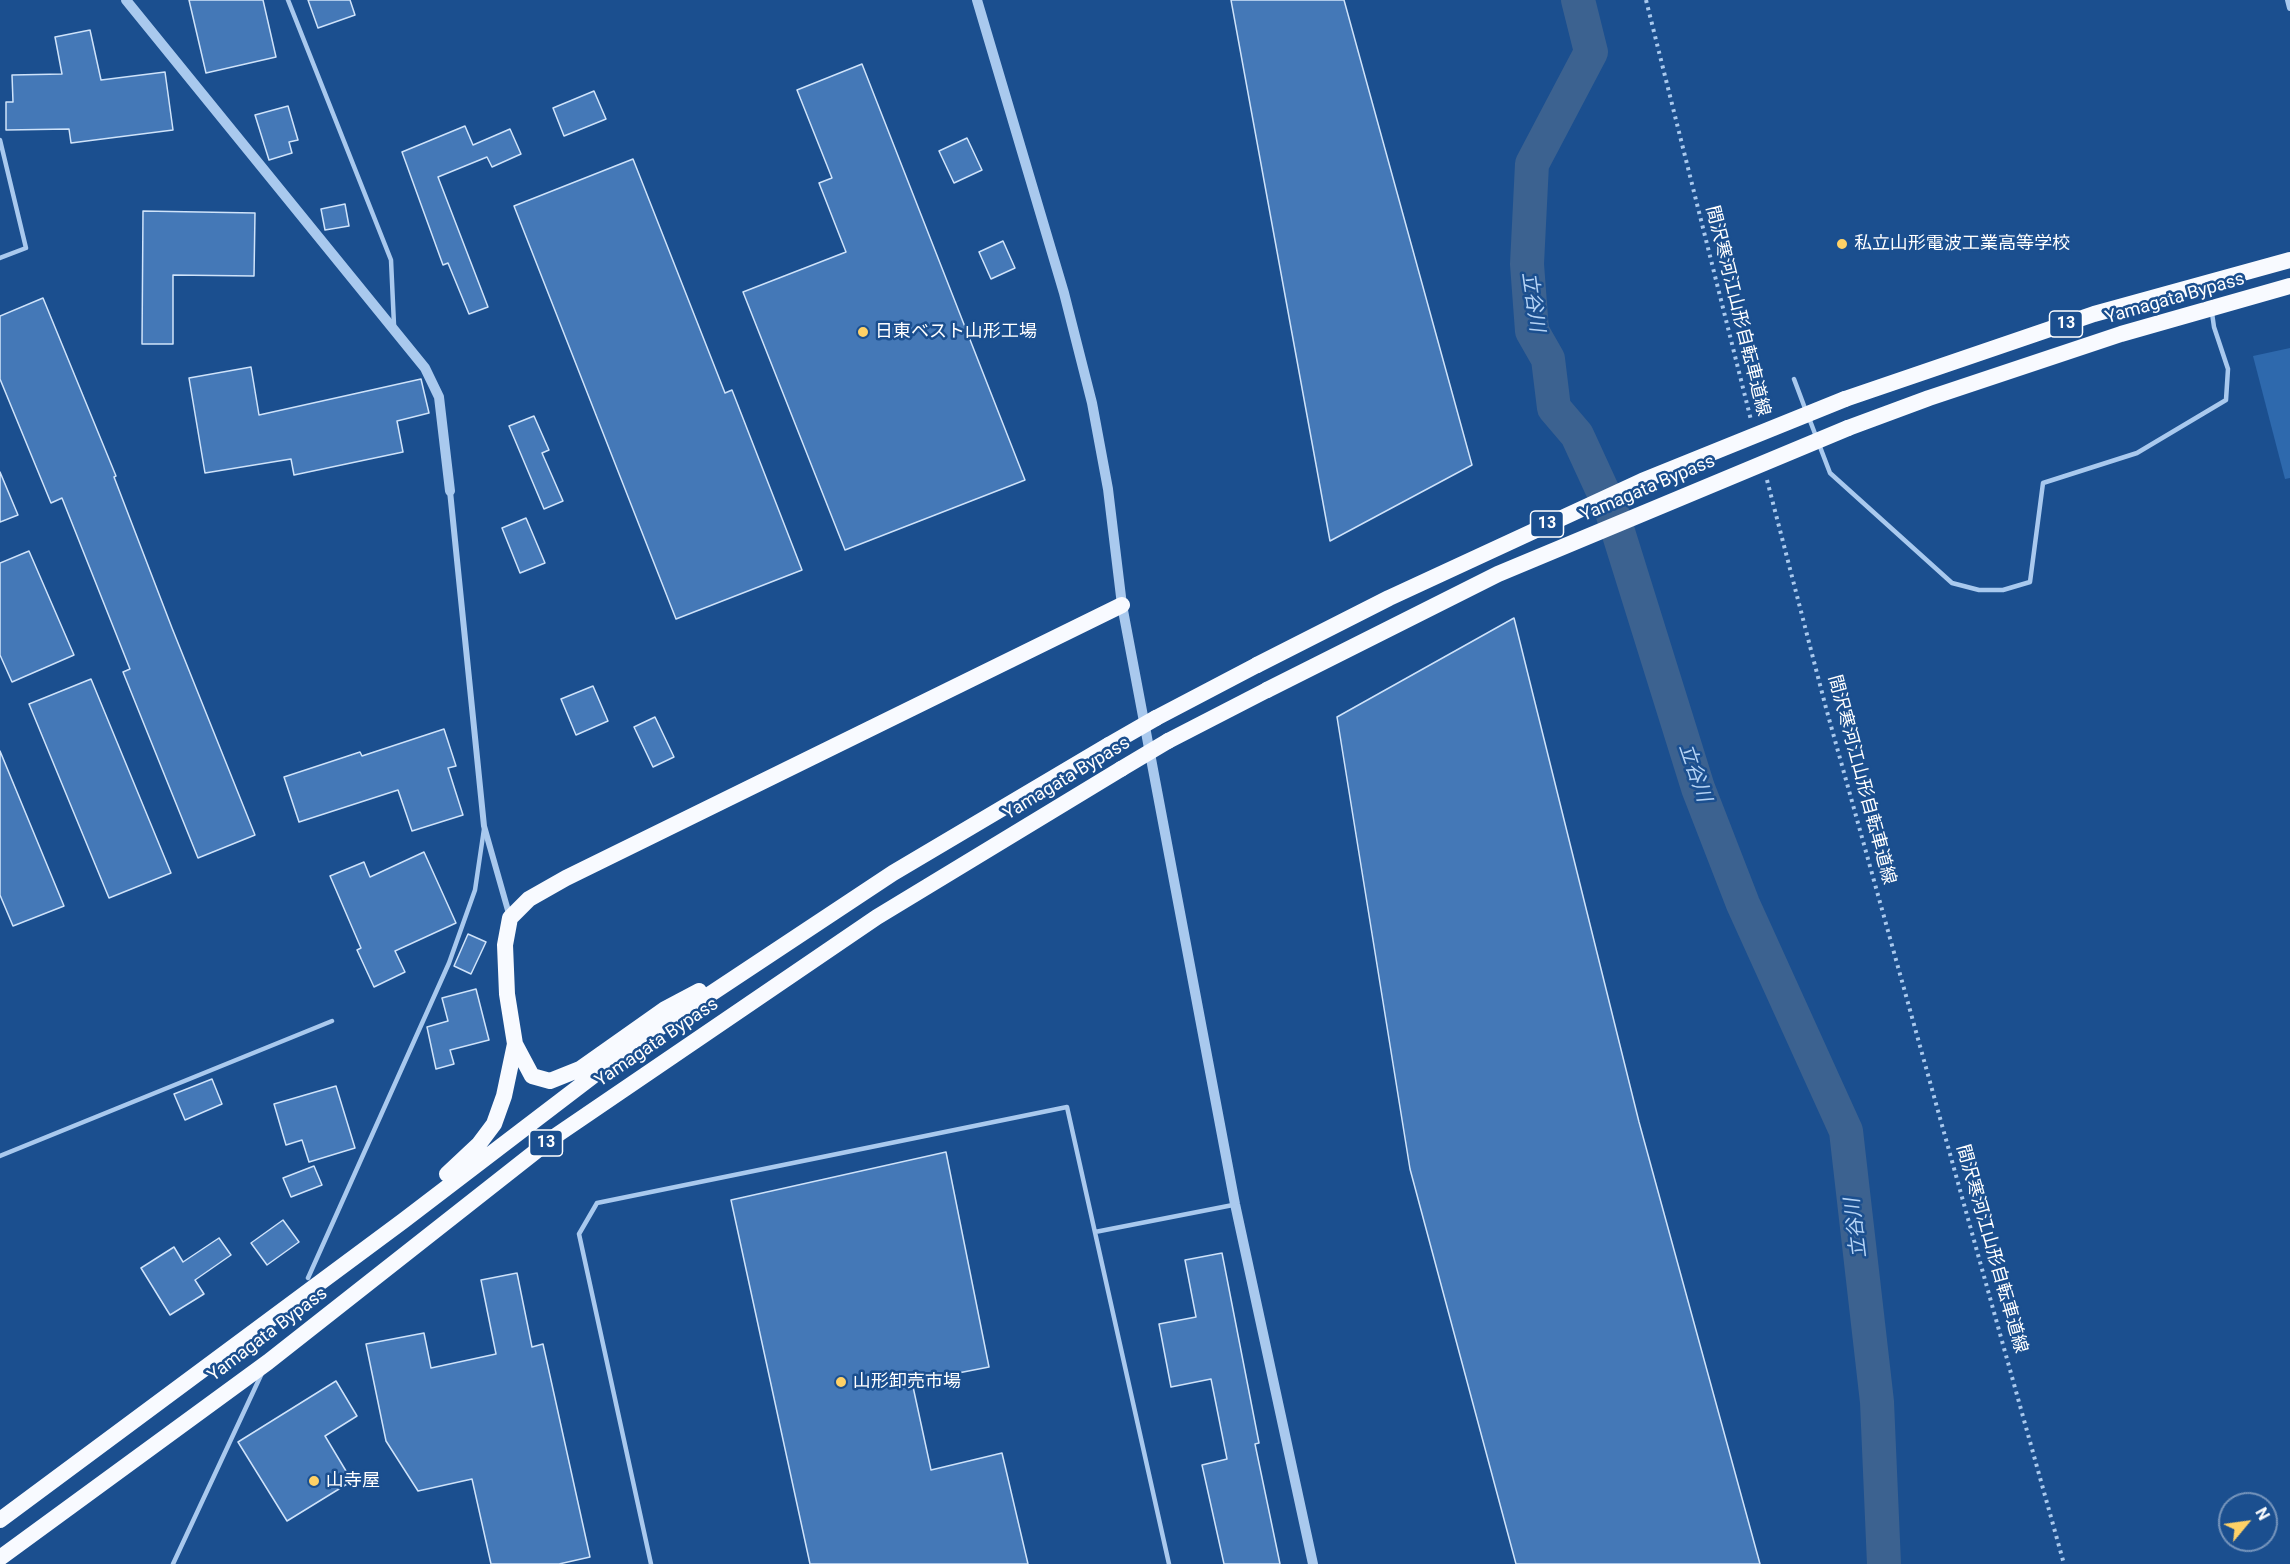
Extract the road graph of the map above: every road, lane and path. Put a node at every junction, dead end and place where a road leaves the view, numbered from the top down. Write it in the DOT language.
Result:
graph roads {
  1 [pos="126,0"];
  2 [pos="288,0"];
  3 [pos="977,0"];
  4 [pos="1646,0"];
  5 [pos="2288,0"];
  6 [pos="2290,8"];
  7 [pos="0,140"];
  8 [pos="0,258"];
  9 [pos="2290,260"];
  10 [pos="2290,286"];
  11 [pos="2212,307"];
  12 [pos="395,333"];
  13 [pos="1794,379"];
  14 [pos="1752,423"];
  15 [pos="1764,468"];
  16 [pos="450,491"];
  17 [pos="1122,605"];
  18 [pos="484,826"];
  19 [pos="510,918"];
  20 [pos="732,980"];
  21 [pos="332,1021"];
  22 [pos="515,1044"];
  23 [pos="0,1155"];
  24 [pos="1235,1204"];
  25 [pos="1095,1232"];
  26 [pos="308,1278"];
  27 [pos="254,1332"];
  28 [pos="268,1362"];
  29 [pos="0,1520"];
  30 [pos="0,1558"];
  31 [pos="173,1564"];
  32 [pos="651,1564"];
  33 [pos="1169,1564"];
  34 [pos="1313,1564"];
  35 [pos="2064,1564"];
  1 -- 12 [label="street"];
  2 -- 12 [label="lane"];
  3 -- 17 [label="street"];
  4 -- 14 [label="path, 間沢寒河江山形自転車道線"];
  5 -- 6 [label="street"];
  7 -- 8 [label="lane"];
  9 -- 20 [label="highway, Yamagata Bypass / 13, bridge"];
  10 -- 11 [label="highway, Yamagata Bypass / 13"];
  11 -- 13 [label="lane"];
  11 -- 28 [label="highway, Yamagata Bypass / 13, bridge"];
  12 -- 16 [label="street"];
  15 -- 35 [label="path, 間沢寒河江山形自転車道線"];
  16 -- 18 [label="street"];
  17 -- 19 [label="highway"];
  17 -- 24 [label="street"];
  18 -- 19 [label="street"];
  18 -- 26 [label="lane"];
  19 -- 22 [label="highway"];
  20 -- 22 [label="highway"];
  20 -- 27 [label="highway, Yamagata Bypass / 13"];
  21 -- 23 [label="lane"];
  22 -- 26 [label="highway"];
  24 -- 25 [label="lane"];
  24 -- 34 [label="street"];
  25 -- 32 [label="lane"];
  25 -- 33 [label="lane"];
  26 -- 27 [label="highway"];
  27 -- 29 [label="highway, Yamagata Bypass / 13"];
  28 -- 30 [label="highway, Yamagata Bypass / 13"];
  28 -- 31 [label="lane"];
}
